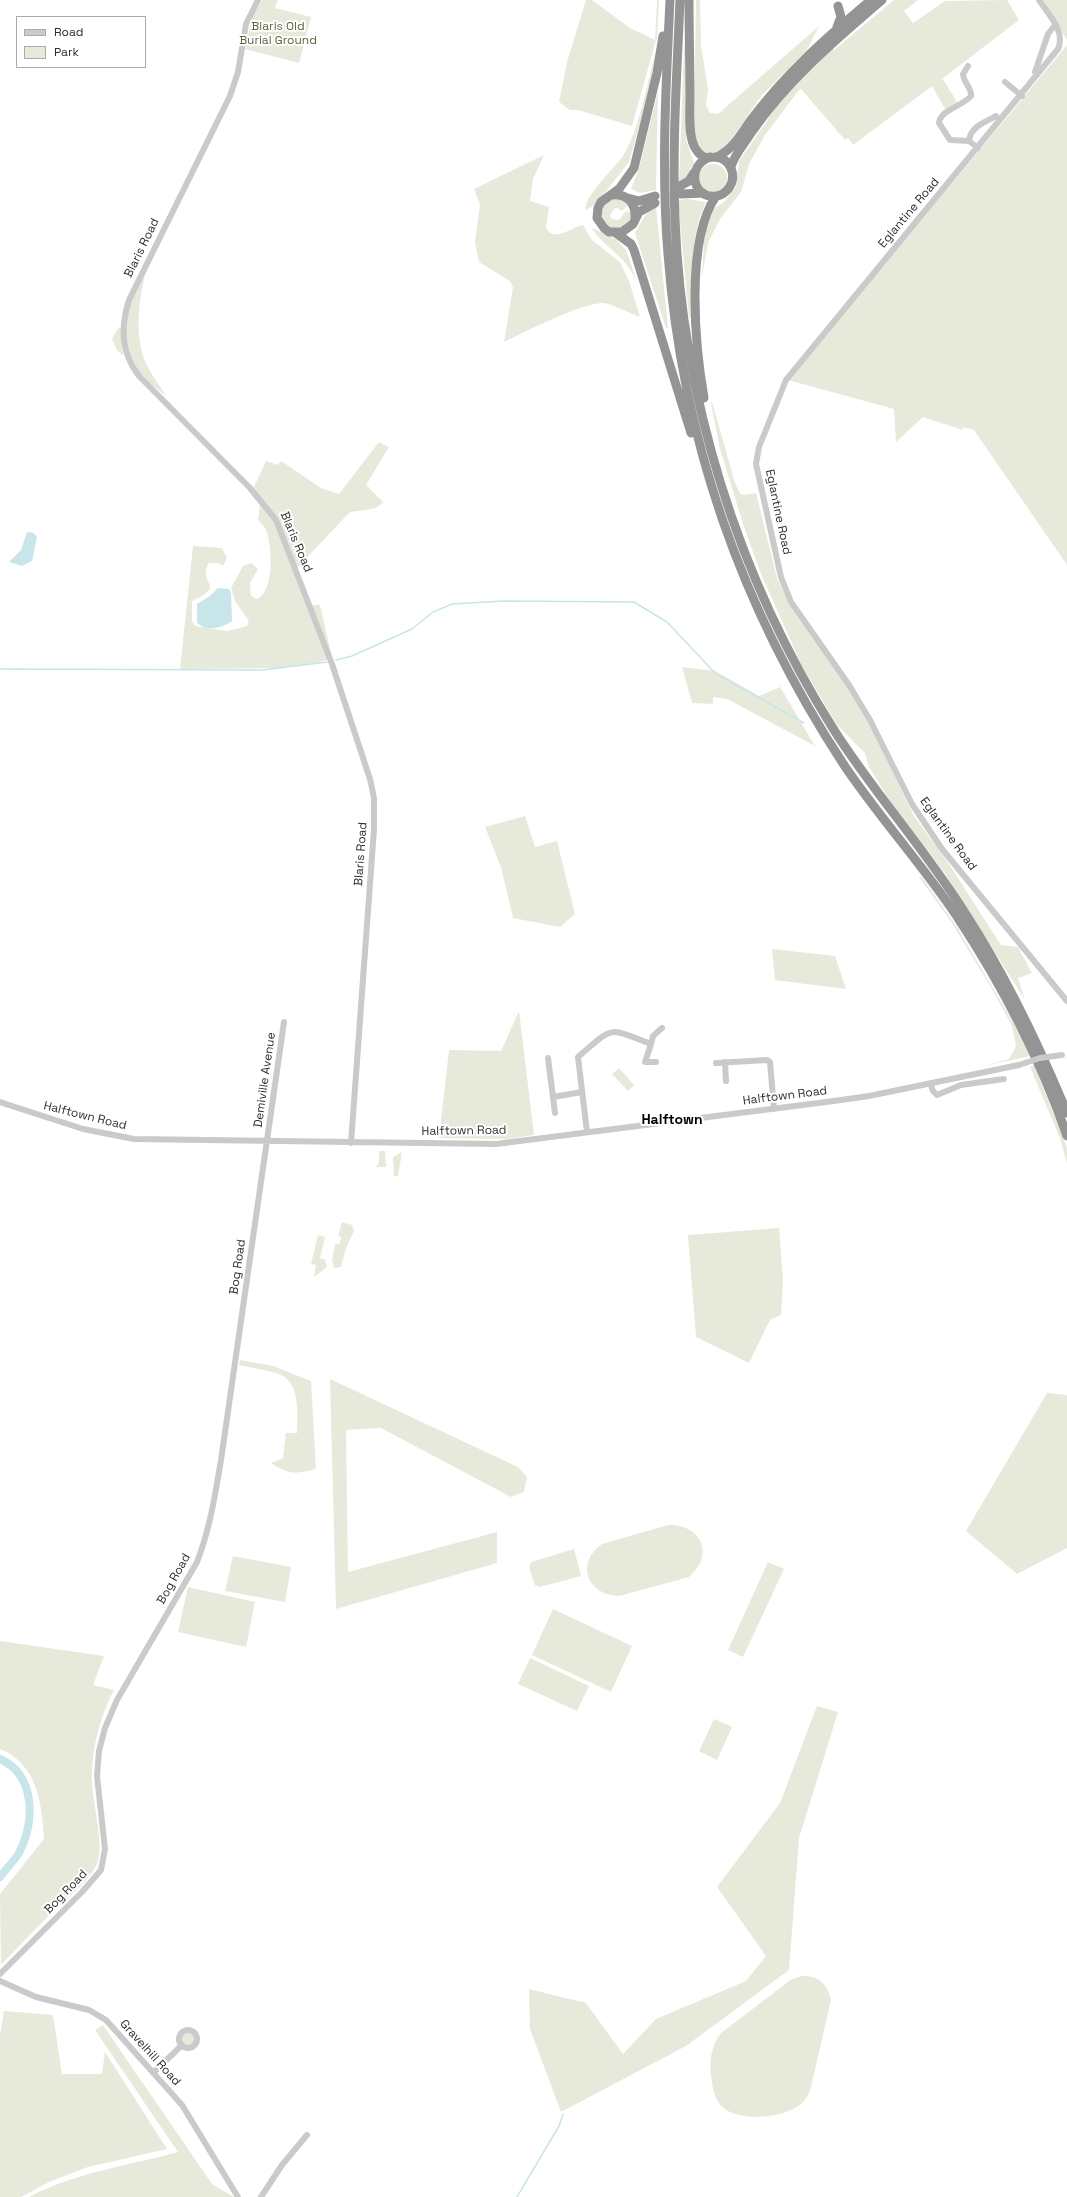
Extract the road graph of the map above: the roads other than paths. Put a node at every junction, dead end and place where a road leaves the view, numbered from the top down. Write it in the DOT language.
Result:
graph roads {
  1 [pos="258,0"];
  2 [pos="665,0"];
  3 [pos="670,0"];
  4 [pos="680,0"];
  5 [pos="689,0"];
  6 [pos="871,0"];
  7 [pos="882,0"];
  8 [pos="1039,0"];
  9 [pos="860,9"];
  10 [pos="1055,25"];
  11 [pos="834,31"];
  12 [pos="968,66"];
  13 [pos="1035,72"];
  14 [pos="1005,82"];
  15 [pos="1022,96"];
  16 [pos="996,116"];
  17 [pos="969,141"];
  18 [pos="978,148"];
  19 [pos="713,157"];
  20 [pos="731,167"];
  21 [pos="694,173"];
  22 [pos="704,194"];
  23 [pos="611,195"];
  24 [pos="716,196"];
  25 [pos="628,198"];
  26 [pos="635,218"];
  27 [pos="616,233"];
  28 [pos="702,452"];
  29 [pos="714,462"];
  30 [pos="1067,1001"];
  31 [pos="284,1022"];
  32 [pos="662,1028"];
  33 [pos="651,1044"];
  34 [pos="1064,1054"];
  35 [pos="548,1058"];
  36 [pos="656,1062"];
  37 [pos="724,1062"];
  38 [pos="716,1063"];
  39 [pos="1004,1079"];
  40 [pos="726,1081"];
  41 [pos="930,1083"];
  42 [pos="582,1092"];
  43 [pos="553,1096"];
  44 [pos="0,1102"];
  45 [pos="774,1109"];
  46 [pos="555,1113"];
  47 [pos="1067,1113"];
  48 [pos="587,1132"];
  49 [pos="1067,1136"];
  50 [pos="267,1141"];
  51 [pos="351,1143"];
  52 [pos="0,1974"];
  53 [pos="0,1981"];
  54 [pos="182,2046"];
  55 [pos="154,2072"];
  56 [pos="307,2135"];
  57 [pos="238,2197"];
  58 [pos="261,2197"];
  1 -- 51 [label="street, Blaris Road"];
  2 -- 23 [label="highway"];
  3 -- 28 [label="highway"];
  4 -- 29 [label="highway"];
  5 -- 19 [label="highway"];
  6 -- 9 [label="highway"];
  7 -- 20 [label="highway"];
  8 -- 10 [label="street, Eglantine Road"];
  9 -- 11 [label="highway"];
  9 -- 11 [label="highway"];
  10 -- 13 [label="street"];
  10 -- 15 [label="street, Eglantine Road"];
  11 -- 19 [label="highway"];
  12 -- 17 [label="street"];
  14 -- 15 [label="street"];
  15 -- 18 [label="street, Eglantine Road"];
  16 -- 17 [label="street"];
  17 -- 18 [label="street"];
  18 -- 30 [label="street, Eglantine Road"];
  19 -- 20 [label="highway"];
  19 -- 21 [label="highway"];
  20 -- 24 [label="highway"];
  21 -- 22 [label="highway"];
  21 -- 22 [label="highway"];
  22 -- 24 [label="highway"];
  23 -- 25 [label="highway"];
  23 -- 27 [label="highway"];
  24 -- 29 [label="highway"];
  25 -- 26 [label="highway"];
  25 -- 26 [label="highway"];
  26 -- 27 [label="highway"];
  27 -- 28 [label="highway"];
  28 -- 49 [label="highway"];
  29 -- 47 [label="highway"];
  31 -- 50 [label="street, Demiville Avenue"];
  32 -- 33 [label="street"];
  33 -- 36 [label="street"];
  33 -- 42 [label="street"];
  34 -- 41 [label="street, Halftown Road, bridge"];
  35 -- 43 [label="street"];
  37 -- 38 [label="street"];
  37 -- 40 [label="street"];
  37 -- 45 [label="street"];
  39 -- 41 [label="street"];
  41 -- 45 [label="street, Halftown Road"];
  42 -- 43 [label="street"];
  42 -- 48 [label="street"];
  43 -- 46 [label="street"];
  44 -- 50 [label="street, Halftown Road"];
  45 -- 48 [label="street, Halftown Road"];
  48 -- 51 [label="street, Halftown Road"];
  50 -- 51 [label="street, Halftown Road"];
  50 -- 52 [label="street, Bog Road"];
  53 -- 55 [label="street, Gravelhill Road"];
  54 -- 55 [label="street"];
  55 -- 57 [label="street, Gravelhill Road"];
  56 -- 58 [label="street"];
}
